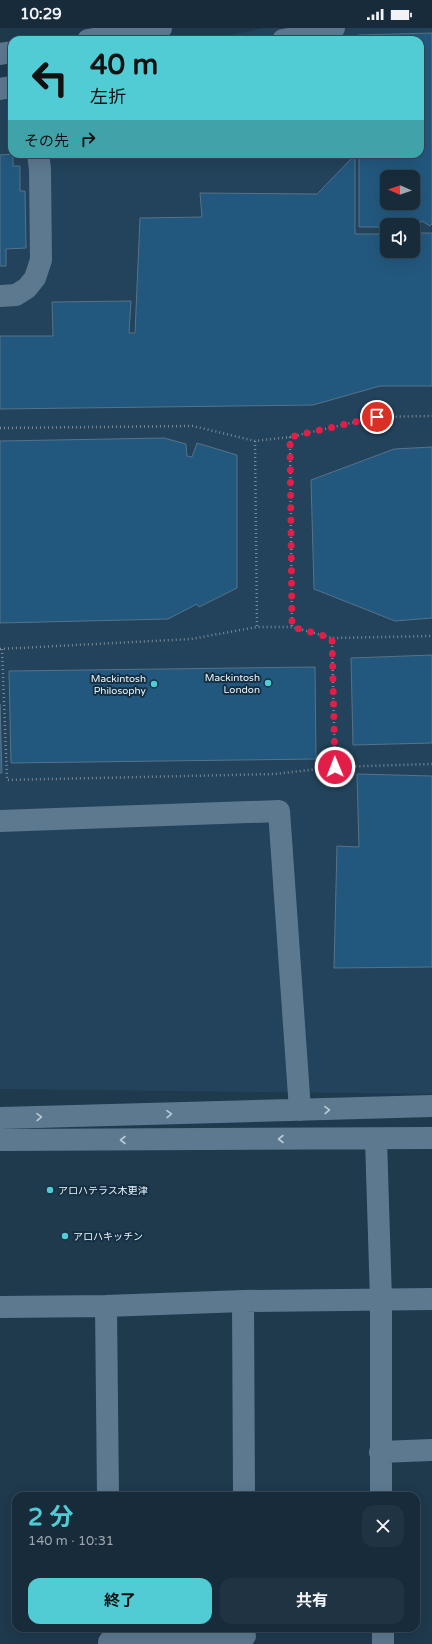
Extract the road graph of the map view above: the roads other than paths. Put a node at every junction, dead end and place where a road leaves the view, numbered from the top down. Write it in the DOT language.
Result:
graph roads {
  1 [pos="161,28"];
  2 [pos="334,28"];
  3 [pos="112,36"];
  4 [pos="305,36"];
  5 [pos="39,158"];
  6 [pos="0,296"];
  7 [pos="0,821"];
  8 [pos="432,1106"];
  9 [pos="300,1110"];
  10 [pos="0,1118"];
  11 [pos="432,1138"];
  12 [pos="376,1139"];
  13 [pos="0,1140"];
  14 [pos="432,1299"];
  15 [pos="381,1300"];
  16 [pos="243,1301"];
  17 [pos="106,1306"];
  18 [pos="0,1307"];
  19 [pos="432,1450"];
  20 [pos="380,1452"];
  21 [pos="108,1492"];
  22 [pos="244,1492"];
  23 [pos="381,1492"];
  24 [pos="383,1632"];
  25 [pos="245,1636"];
  26 [pos="109,1638"];
  27 [pos="383,1644"];
  1 -- 3 [label="street"];
  2 -- 4 [label="street"];
  5 -- 6 [label="street"];
  7 -- 9 [label="street"];
  9 -- 8 [label="street, one-way"];
  10 -- 9 [label="street, one-way"];
  11 -- 12 [label="street"];
  12 -- 13 [label="street, one-way"];
  12 -- 15 [label="street"];
  14 -- 15 [label="street"];
  15 -- 16 [label="street"];
  15 -- 20 [label="street"];
  16 -- 17 [label="street"];
  16 -- 22 [label="street"];
  17 -- 18 [label="street"];
  17 -- 21 [label="street"];
  19 -- 20 [label="street"];
  20 -- 23 [label="street"];
  24 -- 27 [label="street"];
  25 -- 26 [label="street"];
}
